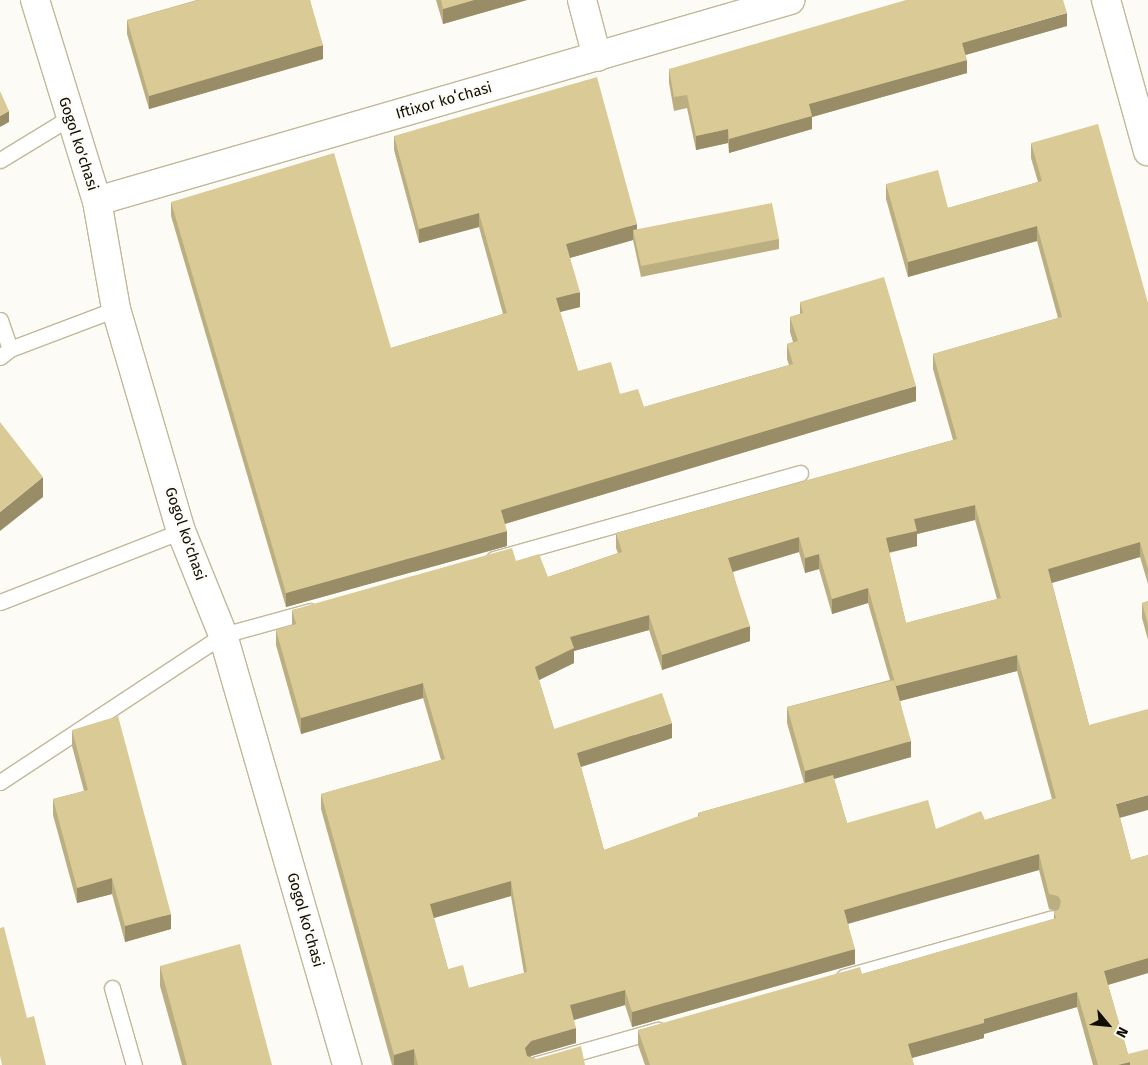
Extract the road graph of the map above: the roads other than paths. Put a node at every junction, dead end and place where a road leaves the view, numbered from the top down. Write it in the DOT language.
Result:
graph roads {
  1 [pos="35,0"];
  2 [pos="582,0"];
  3 [pos="790,0"];
  4 [pos="1106,0"];
  5 [pos="597,57"];
  6 [pos="69,118"];
  7 [pos="1148,151"];
  8 [pos="0,160"];
  9 [pos="97,201"];
  10 [pos="116,309"];
  11 [pos="0,320"];
  12 [pos="5,353"];
  13 [pos="800,473"];
  14 [pos="181,531"];
  15 [pos="478,563"];
  16 [pos="0,602"];
  17 [pos="327,606"];
  18 [pos="223,635"];
  19 [pos="0,782"];
  20 [pos="1052,918"];
  21 [pos="832,981"];
  22 [pos="112,988"];
  23 [pos="668,1027"];
  24 [pos="134,1065"];
  25 [pos="347,1065"];
  26 [pos="534,1065"];
  1 -- 6 [label="main road, Gogol ko'chasi"];
  2 -- 5 [label="main road"];
  3 -- 5 [label="main road, Iftixor koʻchasi"];
  4 -- 7 [label="main road"];
  5 -- 9 [label="main road, Iftixor koʻchasi"];
  6 -- 8 [label="lane"];
  6 -- 9 [label="main road, Gogol ko'chasi"];
  9 -- 10 [label="main road, Gogol ko'chasi"];
  10 -- 12 [label="lane"];
  10 -- 14 [label="main road, Gogol ko'chasi"];
  11 -- 12 [label="lane"];
  13 -- 15 [label="lane"];
  14 -- 16 [label="lane"];
  14 -- 18 [label="main road, Gogol ko'chasi"];
  17 -- 18 [label="lane"];
  18 -- 19 [label="lane"];
  18 -- 25 [label="main road, Gogol ko'chasi"];
  20 -- 21 [label="lane"];
  22 -- 24 [label="lane"];
  23 -- 26 [label="lane"];
}
